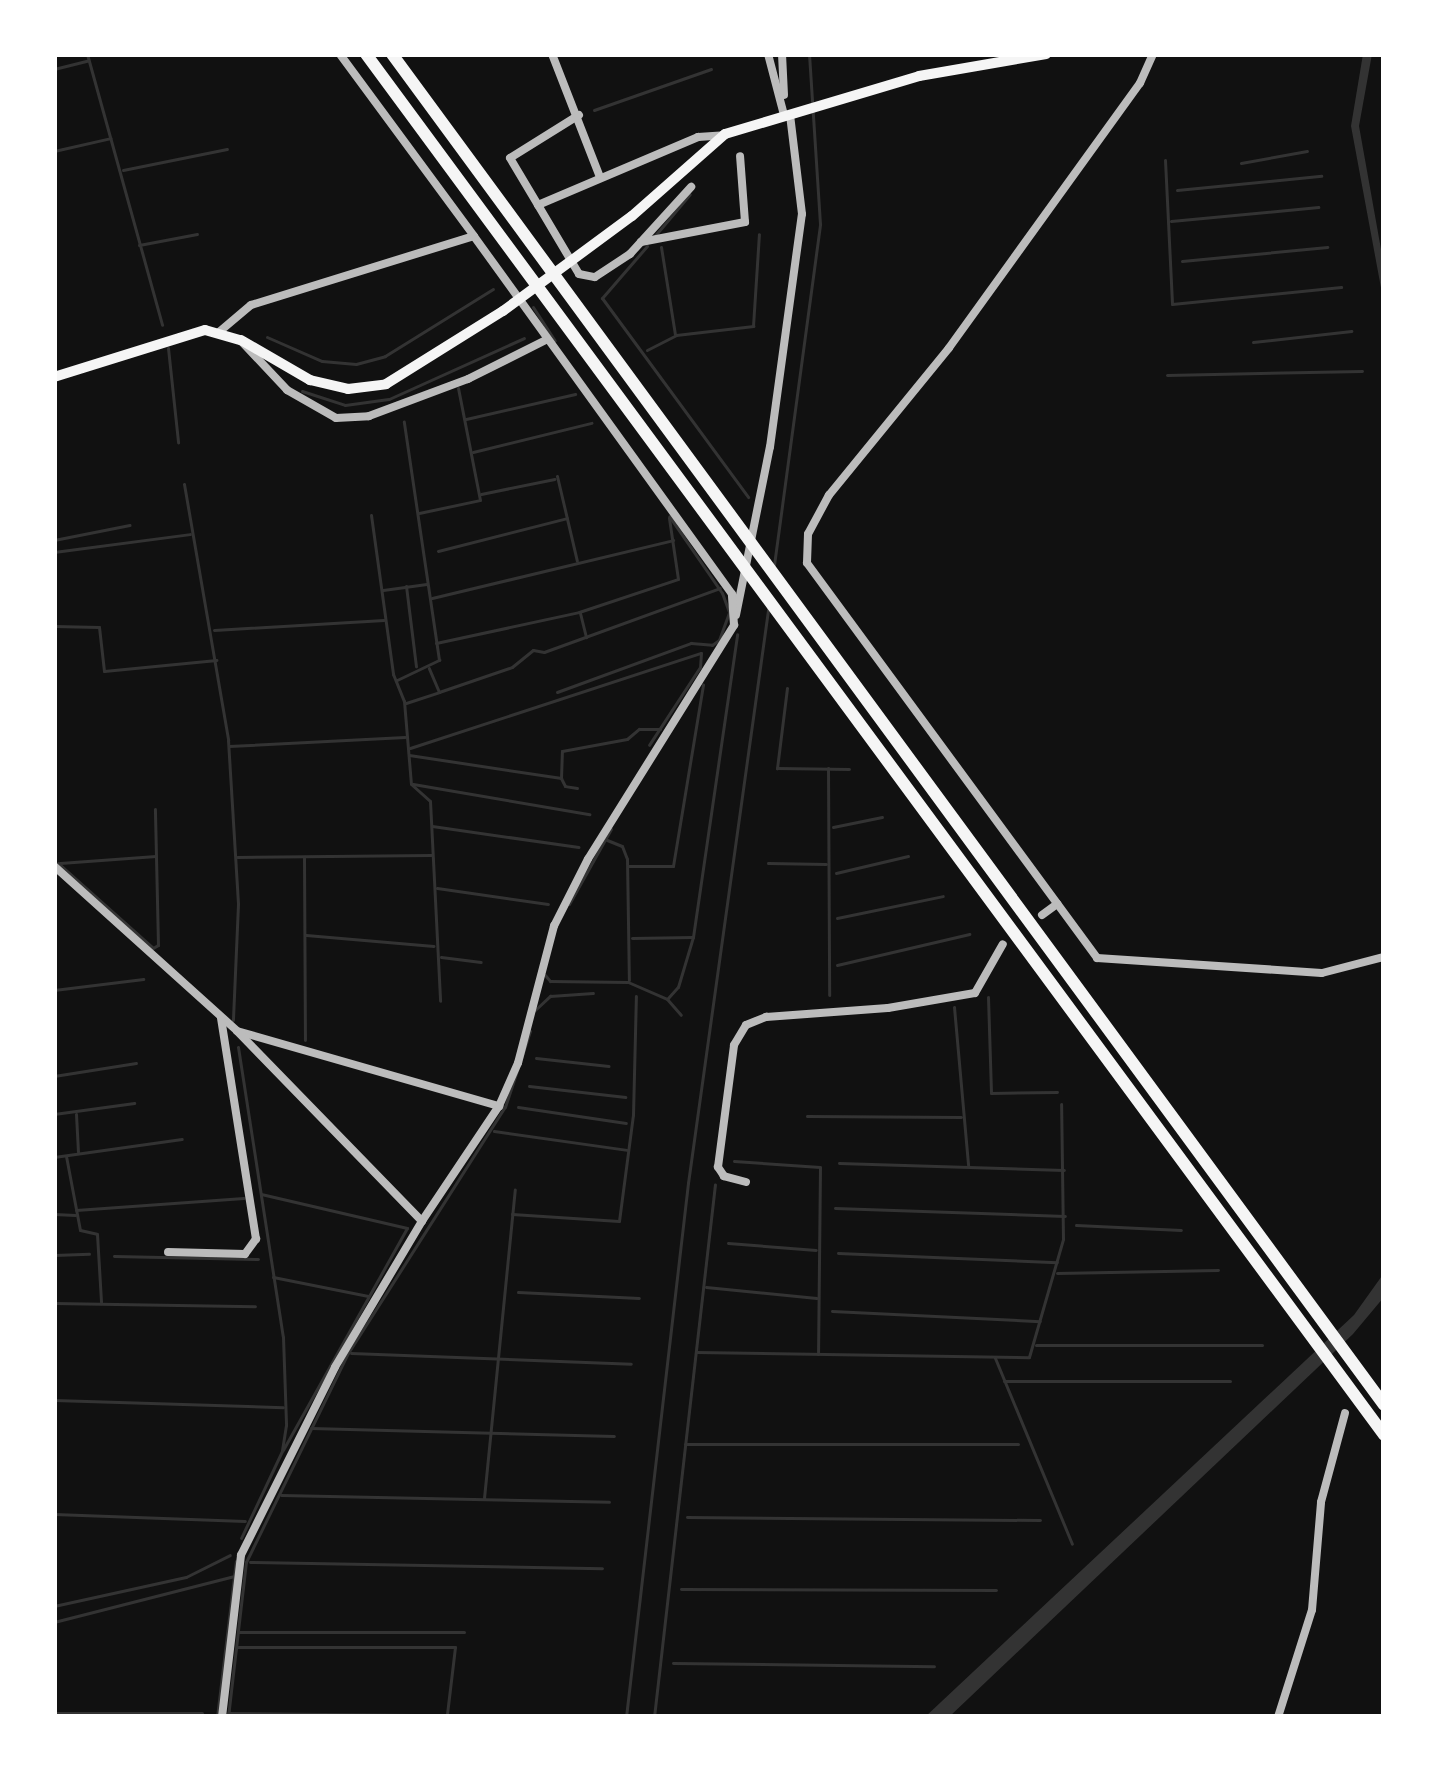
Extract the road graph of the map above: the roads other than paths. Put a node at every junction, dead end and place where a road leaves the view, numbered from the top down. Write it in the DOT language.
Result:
graph roads {
  1 [pos="340,54"];
  2 [pos="366,54"];
  3 [pos="392,54"];
  4 [pos="552,54"];
  5 [pos="768,54"];
  6 [pos="782,54"];
  7 [pos="1046,54"];
  8 [pos="1153,54"];
  9 [pos="788,114"];
  10 [pos="578,116"];
  11 [pos="725,134"];
  12 [pos="740,156"];
  13 [pos="600,177"];
  14 [pos="691,187"];
  15 [pos="538,205"];
  16 [pos="474,236"];
  17 [pos="641,242"];
  18 [pos="219,332"];
  19 [pos="241,340"];
  20 [pos="546,340"];
  21 [pos="54,377"];
  22 [pos="734,625"];
  23 [pos="54,866"];
  24 [pos="1057,904"];
  25 [pos="1042,915"];
  26 [pos="1003,944"];
  27 [pos="1384,956"];
  28 [pos="221,1018"];
  29 [pos="237,1031"];
  30 [pos="499,1106"];
  31 [pos="746,1182"];
  32 [pos="422,1221"];
  33 [pos="168,1252"];
  34 [pos="1384,1405"];
  35 [pos="1345,1413"];
  36 [pos="1384,1435"];
  37 [pos="222,1717"];
  38 [pos="1278,1717"];
  1 -- 16 [label="street"];
  2 -- 36 [label="highway"];
  3 -- 34 [label="highway"];
  4 -- 10 [label="street"];
  5 -- 9 [label="street"];
  6 -- 9 [label="street"];
  7 -- 9 [label="main road"];
  8 -- 24 [label="street"];
  9 -- 11 [label="main road"];
  9 -- 22 [label="street"];
  10 -- 13 [label="street"];
  10 -- 15 [label="street"];
  11 -- 13 [label="street"];
  11 -- 19 [label="main road"];
  12 -- 17 [label="street"];
  13 -- 15 [label="street"];
  14 -- 17 [label="street"];
  15 -- 17 [label="street"];
  16 -- 18 [label="street"];
  16 -- 20 [label="street"];
  18 -- 19 [label="main road"];
  18 -- 21 [label="main road"];
  19 -- 20 [label="street"];
  20 -- 22 [label="street"];
  22 -- 30 [label="street"];
  23 -- 28 [label="street"];
  24 -- 25 [label="street"];
  24 -- 27 [label="street"];
  26 -- 31 [label="street"];
  28 -- 29 [label="street"];
  28 -- 33 [label="street"];
  29 -- 30 [label="street"];
  29 -- 32 [label="street"];
  30 -- 32 [label="street"];
  32 -- 37 [label="street"];
  35 -- 38 [label="street"];
}
